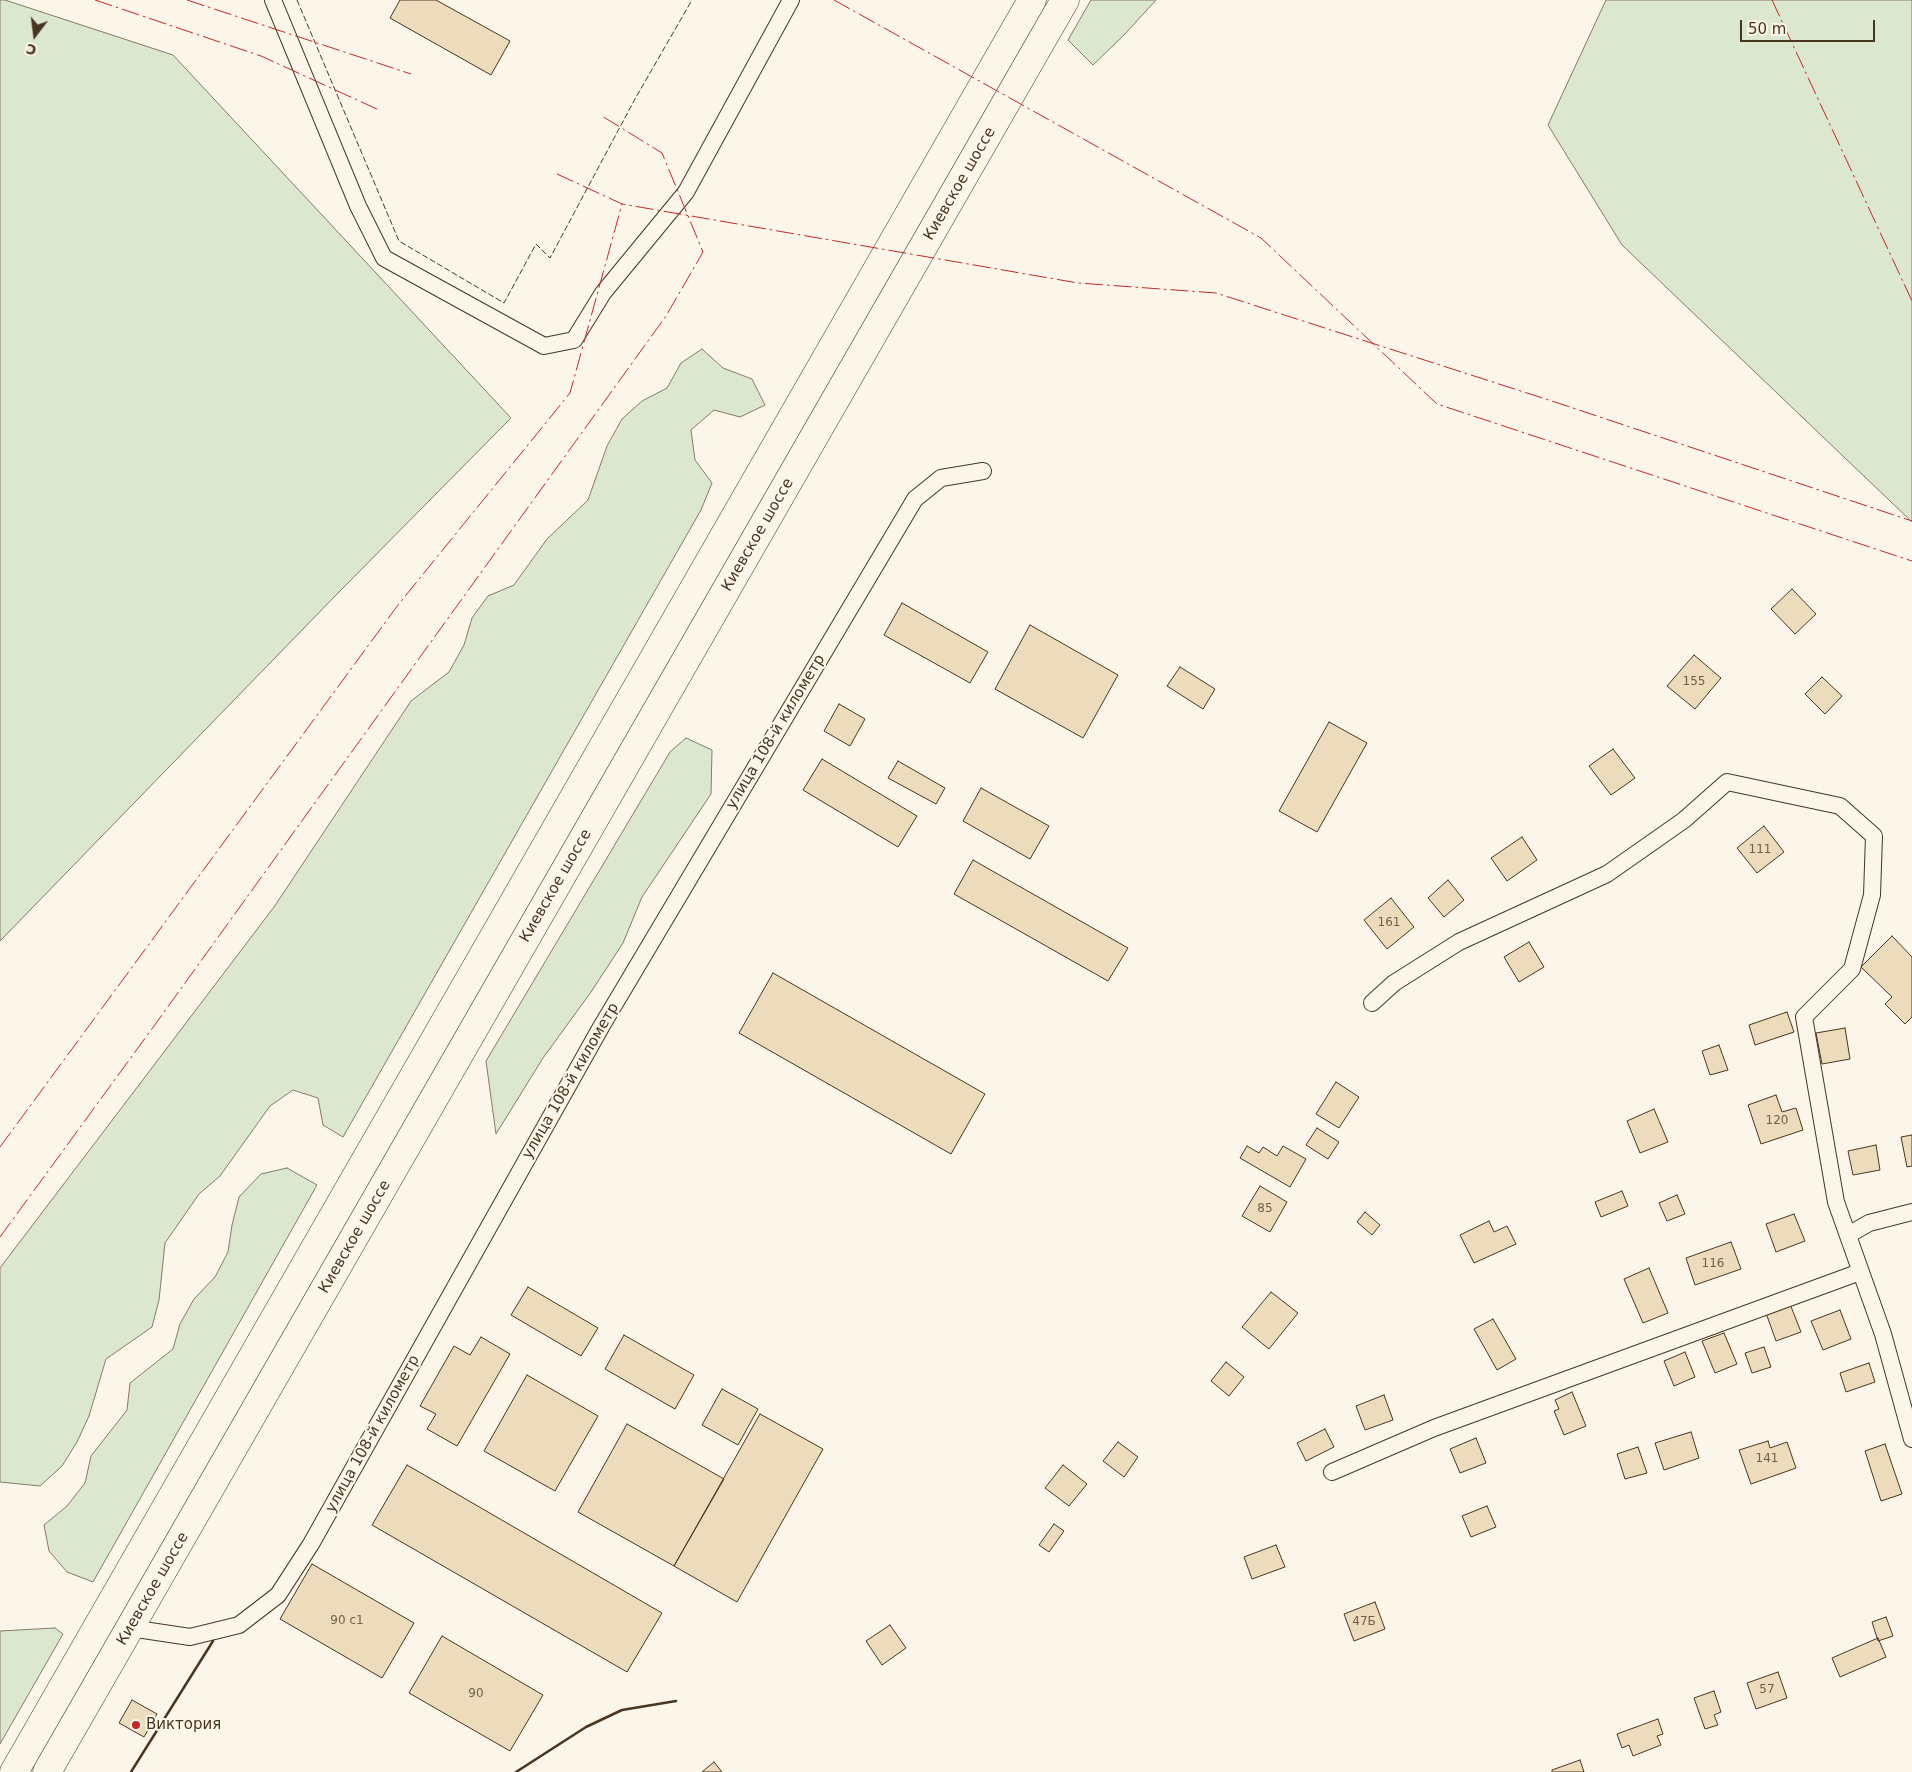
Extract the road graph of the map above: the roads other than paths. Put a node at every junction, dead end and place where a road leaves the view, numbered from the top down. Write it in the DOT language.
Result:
graph roads {
  1 [pos="274,0"];
  2 [pos="791,0"];
  3 [pos="1032,0"];
  4 [pos="1065,0"];
  5 [pos="983,471"];
  6 [pos="1372,1003"];
  7 [pos="1912,1212"];
  8 [pos="1848,1235"];
  9 [pos="1860,1272"];
  10 [pos="1912,1439"];
  11 [pos="1332,1472"];
  12 [pos="130,1628"];
  13 [pos="14,1772"];
  14 [pos="47,1772"];
  1 -- 2 [label="street"];
  3 -- 13 [label="highway, Киевское шоссе"];
  4 -- 12 [label="highway, Киевское шоссе"];
  5 -- 12 [label="street, улица 108-й километр"];
  6 -- 8 [label="street"];
  7 -- 8 [label="street"];
  8 -- 9 [label="street"];
  9 -- 10 [label="street"];
  9 -- 11 [label="street"];
  12 -- 14 [label="highway, Киевское шоссе"];
}
